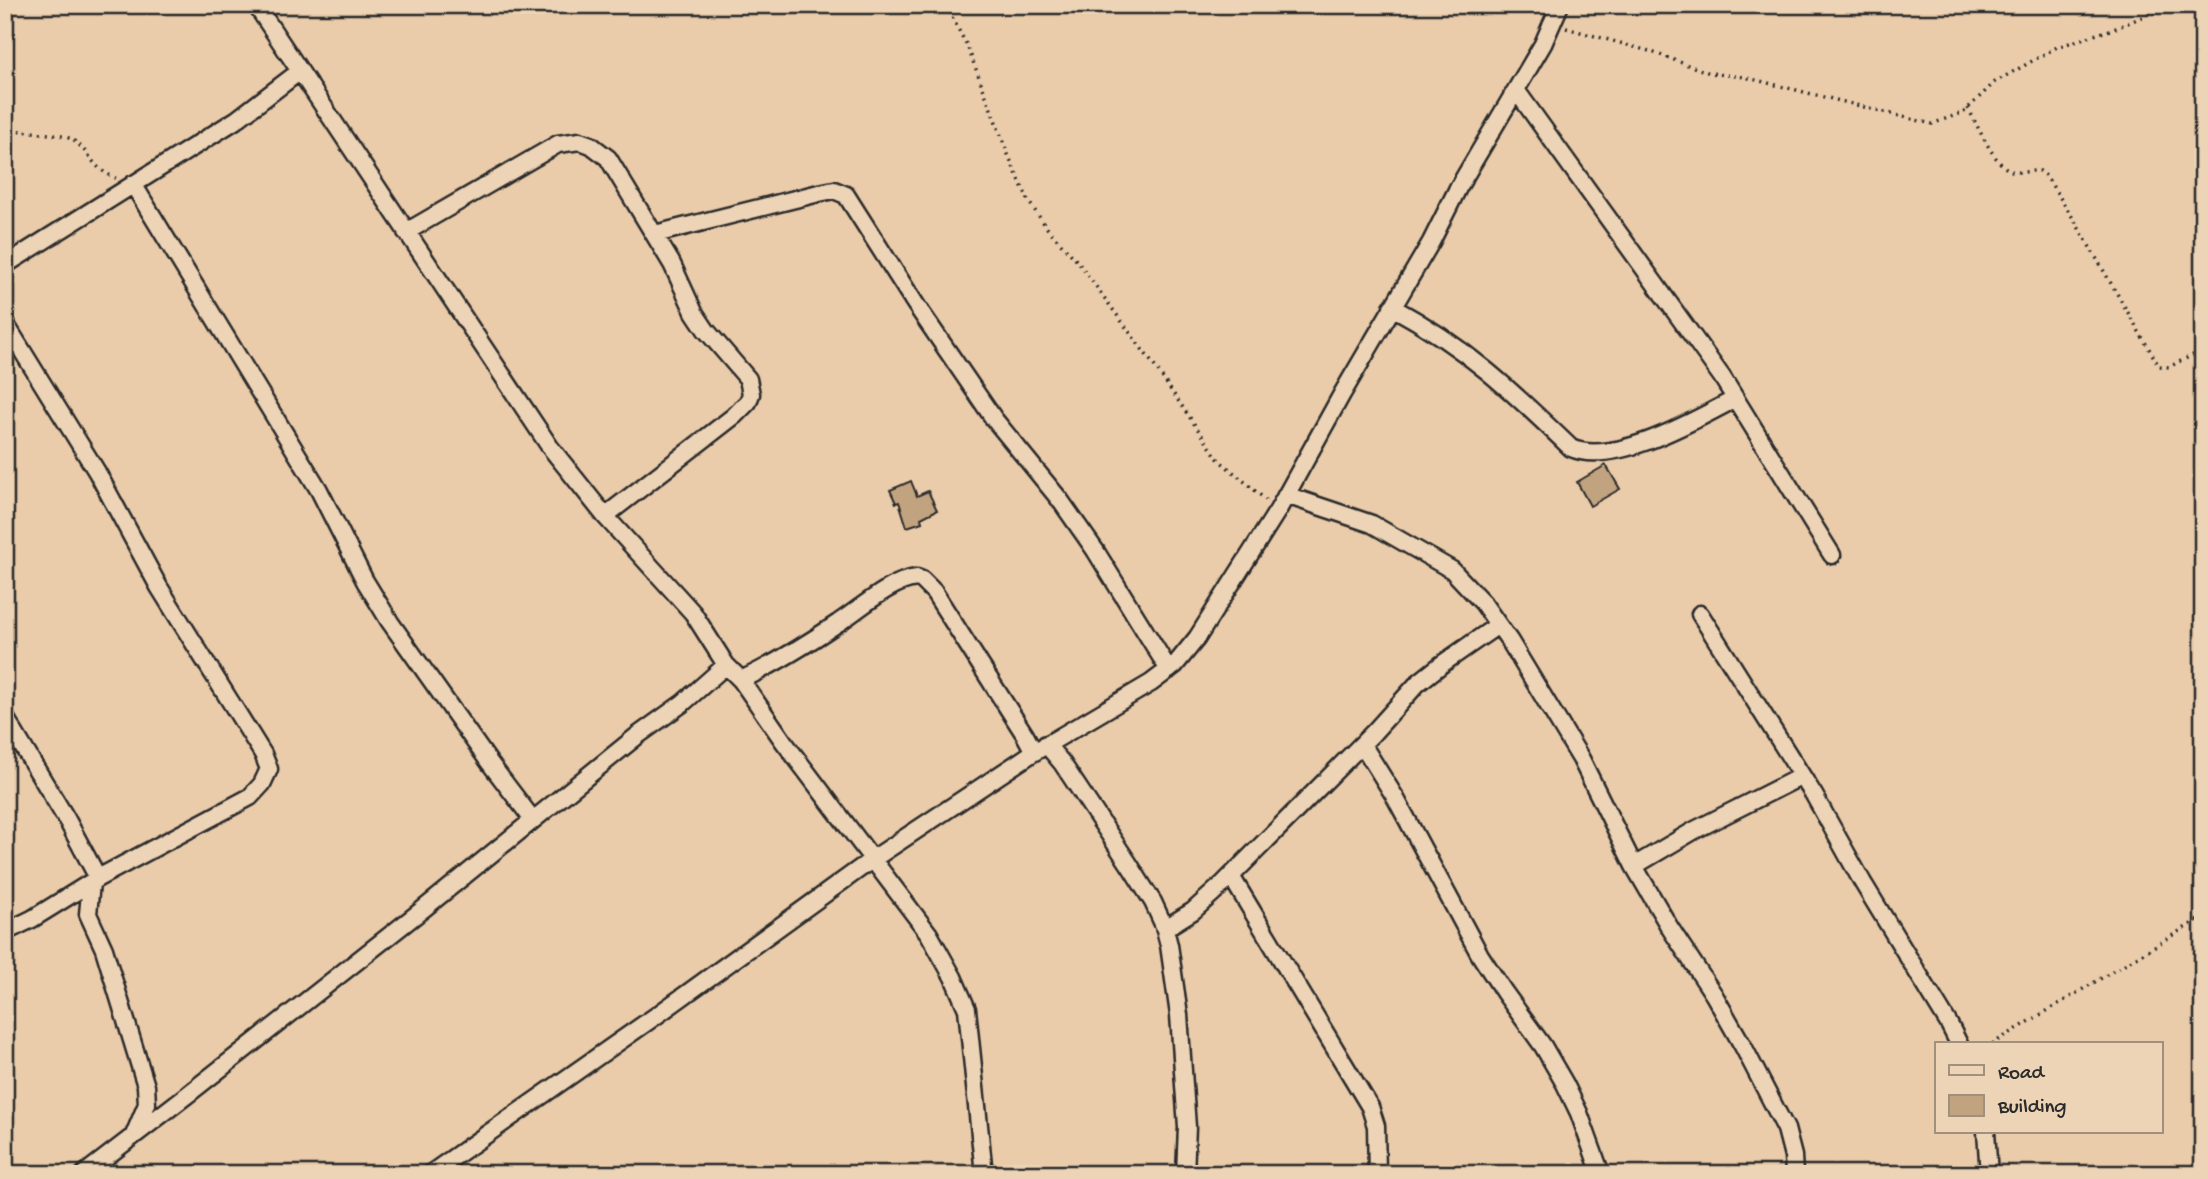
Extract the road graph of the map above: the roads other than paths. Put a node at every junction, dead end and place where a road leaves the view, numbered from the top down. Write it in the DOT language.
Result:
graph roads {
  1 [pos="256,5"];
  2 [pos="1560,5"];
  3 [pos="300,71"];
  4 [pos="1516,90"];
  5 [pos="133,184"];
  6 [pos="406,232"];
  7 [pos="655,234"];
  8 [pos="5,265"];
  9 [pos="1392,307"];
  10 [pos="5,323"];
  11 [pos="1735,398"];
  12 [pos="1286,495"];
  13 [pos="605,516"];
  14 [pos="1832,555"];
  15 [pos="1700,614"];
  16 [pos="1498,625"];
  17 [pos="726,665"];
  18 [pos="1169,670"];
  19 [pos="741,680"];
  20 [pos="5,717"];
  21 [pos="1046,744"];
  22 [pos="1362,744"];
  23 [pos="1031,754"];
  24 [pos="1802,776"];
  25 [pos="533,820"];
  26 [pos="873,859"];
  27 [pos="1634,866"];
  28 [pos="1231,876"];
  29 [pos="95,880"];
  30 [pos="1164,926"];
  31 [pos="5,932"];
  32 [pos="1958,1042"];
  33 [pos="1986,1134"];
  34 [pos="133,1137"];
  35 [pos="84,1174"];
  36 [pos="430,1174"];
  37 [pos="984,1174"];
  38 [pos="1185,1174"];
  39 [pos="1377,1174"];
  40 [pos="1601,1174"];
  41 [pos="1794,1174"];
  42 [pos="1989,1174"];
  1 -- 3 [label="street"];
  2 -- 4 [label="street"];
  3 -- 5 [label="street"];
  3 -- 6 [label="street"];
  4 -- 9 [label="street"];
  4 -- 11 [label="street"];
  5 -- 8 [label="street"];
  5 -- 25 [label="street"];
  6 -- 7 [label="street"];
  6 -- 13 [label="street"];
  7 -- 13 [label="street"];
  7 -- 18 [label="street"];
  9 -- 11 [label="street"];
  9 -- 12 [label="street"];
  10 -- 29 [label="street"];
  11 -- 14 [label="street"];
  12 -- 16 [label="street"];
  12 -- 18 [label="street"];
  13 -- 17 [label="street"];
  15 -- 24 [label="street"];
  16 -- 22 [label="street"];
  16 -- 27 [label="street"];
  17 -- 19 [label="street"];
  17 -- 25 [label="street"];
  18 -- 21 [label="street"];
  19 -- 23 [label="street"];
  19 -- 26 [label="street"];
  20 -- 29 [label="street"];
  21 -- 23 [label="street"];
  21 -- 30 [label="street"];
  22 -- 28 [label="street"];
  22 -- 40 [label="street"];
  23 -- 26 [label="street"];
  24 -- 27 [label="street"];
  24 -- 32 [label="street"];
  25 -- 34 [label="street"];
  26 -- 36 [label="street"];
  26 -- 37 [label="street"];
  27 -- 41 [label="street"];
  28 -- 30 [label="street"];
  28 -- 39 [label="street"];
  29 -- 31 [label="street"];
  29 -- 34 [label="street"];
  30 -- 38 [label="street"];
  33 -- 42 [label="street"];
  34 -- 35 [label="street"];
}
